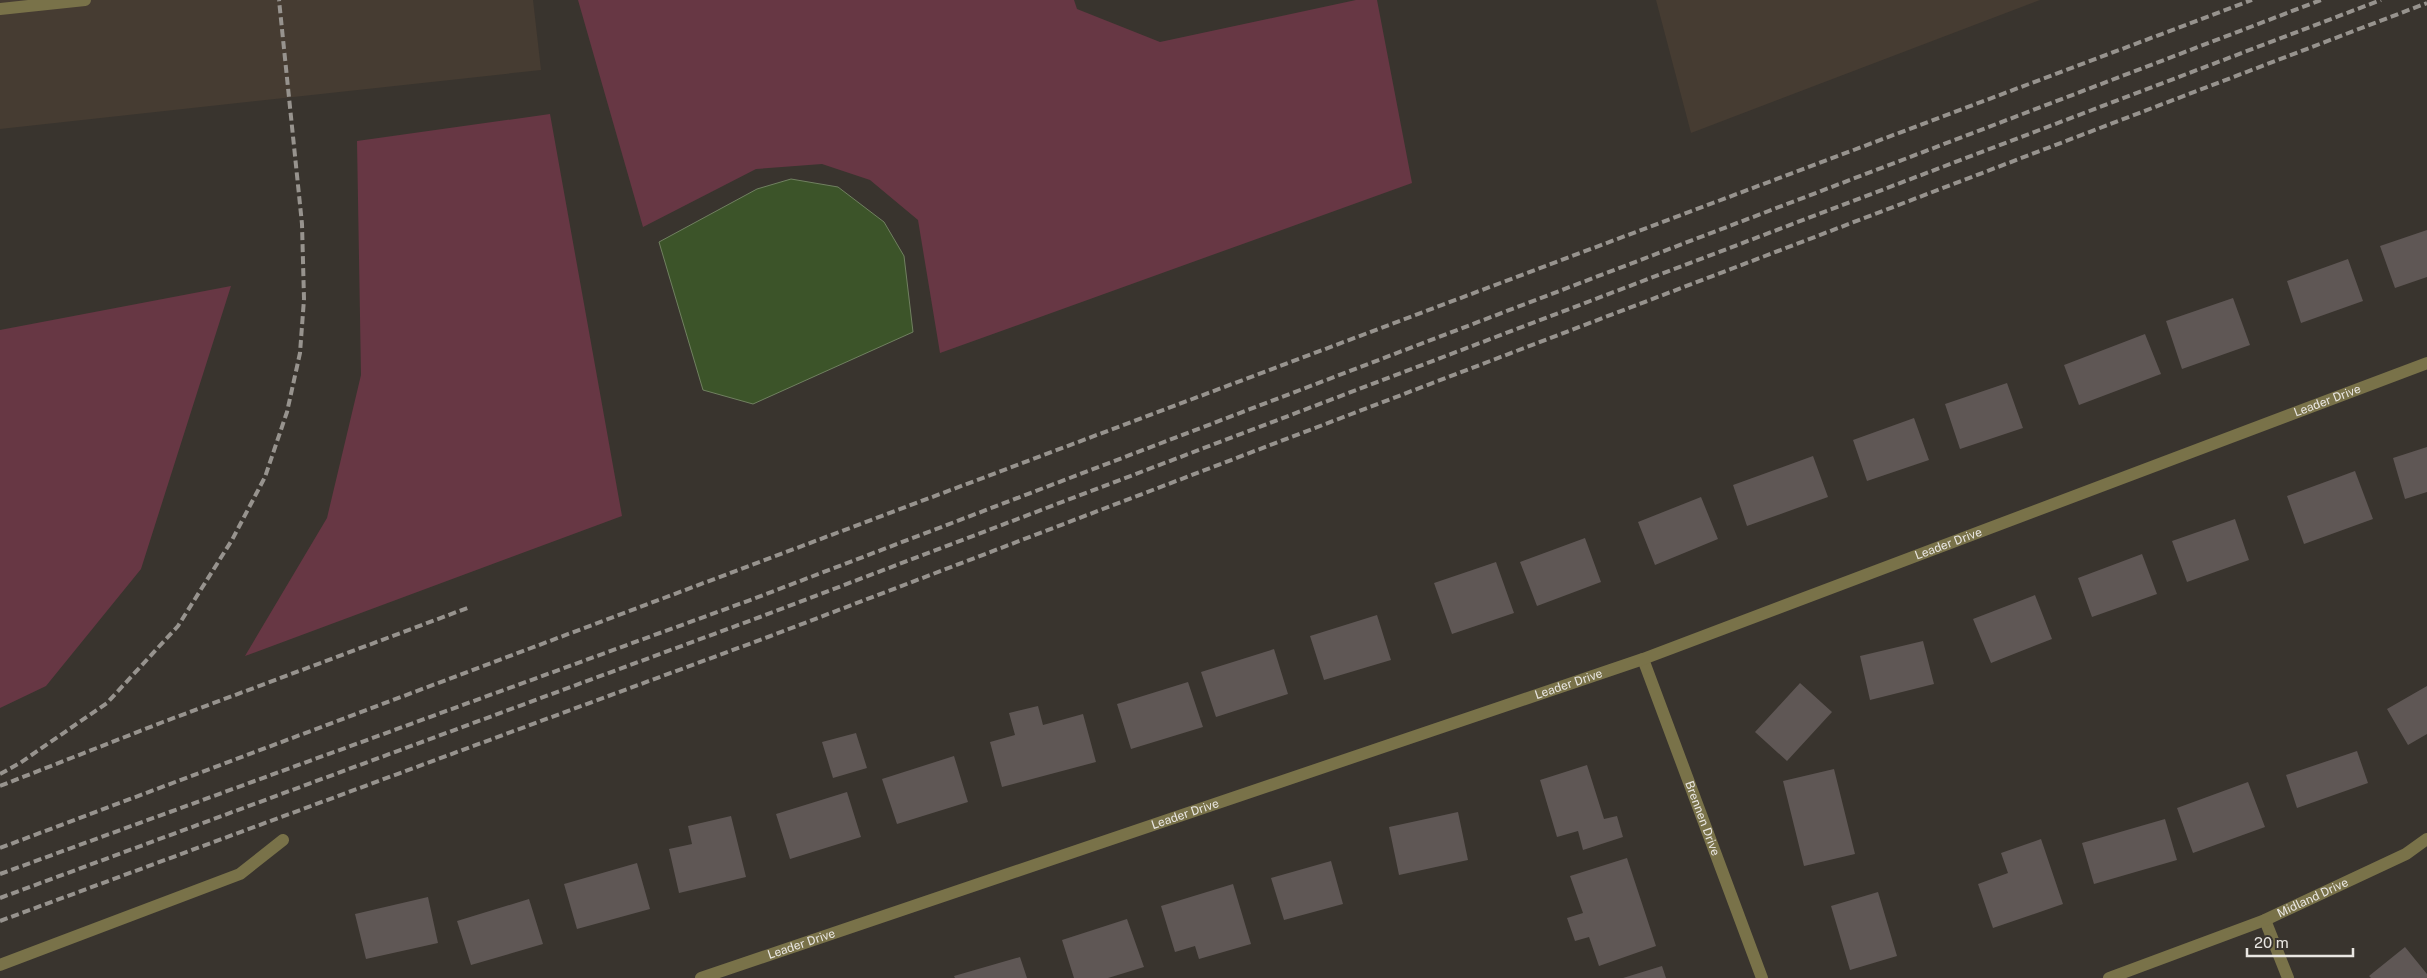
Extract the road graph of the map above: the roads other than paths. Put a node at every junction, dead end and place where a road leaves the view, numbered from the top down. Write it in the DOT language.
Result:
graph roads {
  1 [pos="85,0"];
  2 [pos="0,9"];
  3 [pos="2427,363"];
  4 [pos="1643,659"];
  5 [pos="2427,839"];
  6 [pos="283,840"];
  7 [pos="2265,920"];
  8 [pos="0,965"];
  9 [pos="701,978"];
  10 [pos="1762,978"];
  11 [pos="2109,978"];
  12 [pos="2288,978"];
  1 -- 2 [label="street"];
  3 -- 4 [label="street, Leader Drive"];
  4 -- 9 [label="street, Leader Drive"];
  4 -- 10 [label="street, Brennen Drive"];
  5 -- 7 [label="street, Midland Drive"];
  6 -- 8 [label="street"];
  7 -- 11 [label="street, Midland Drive"];
  7 -- 12 [label="street"];
}
